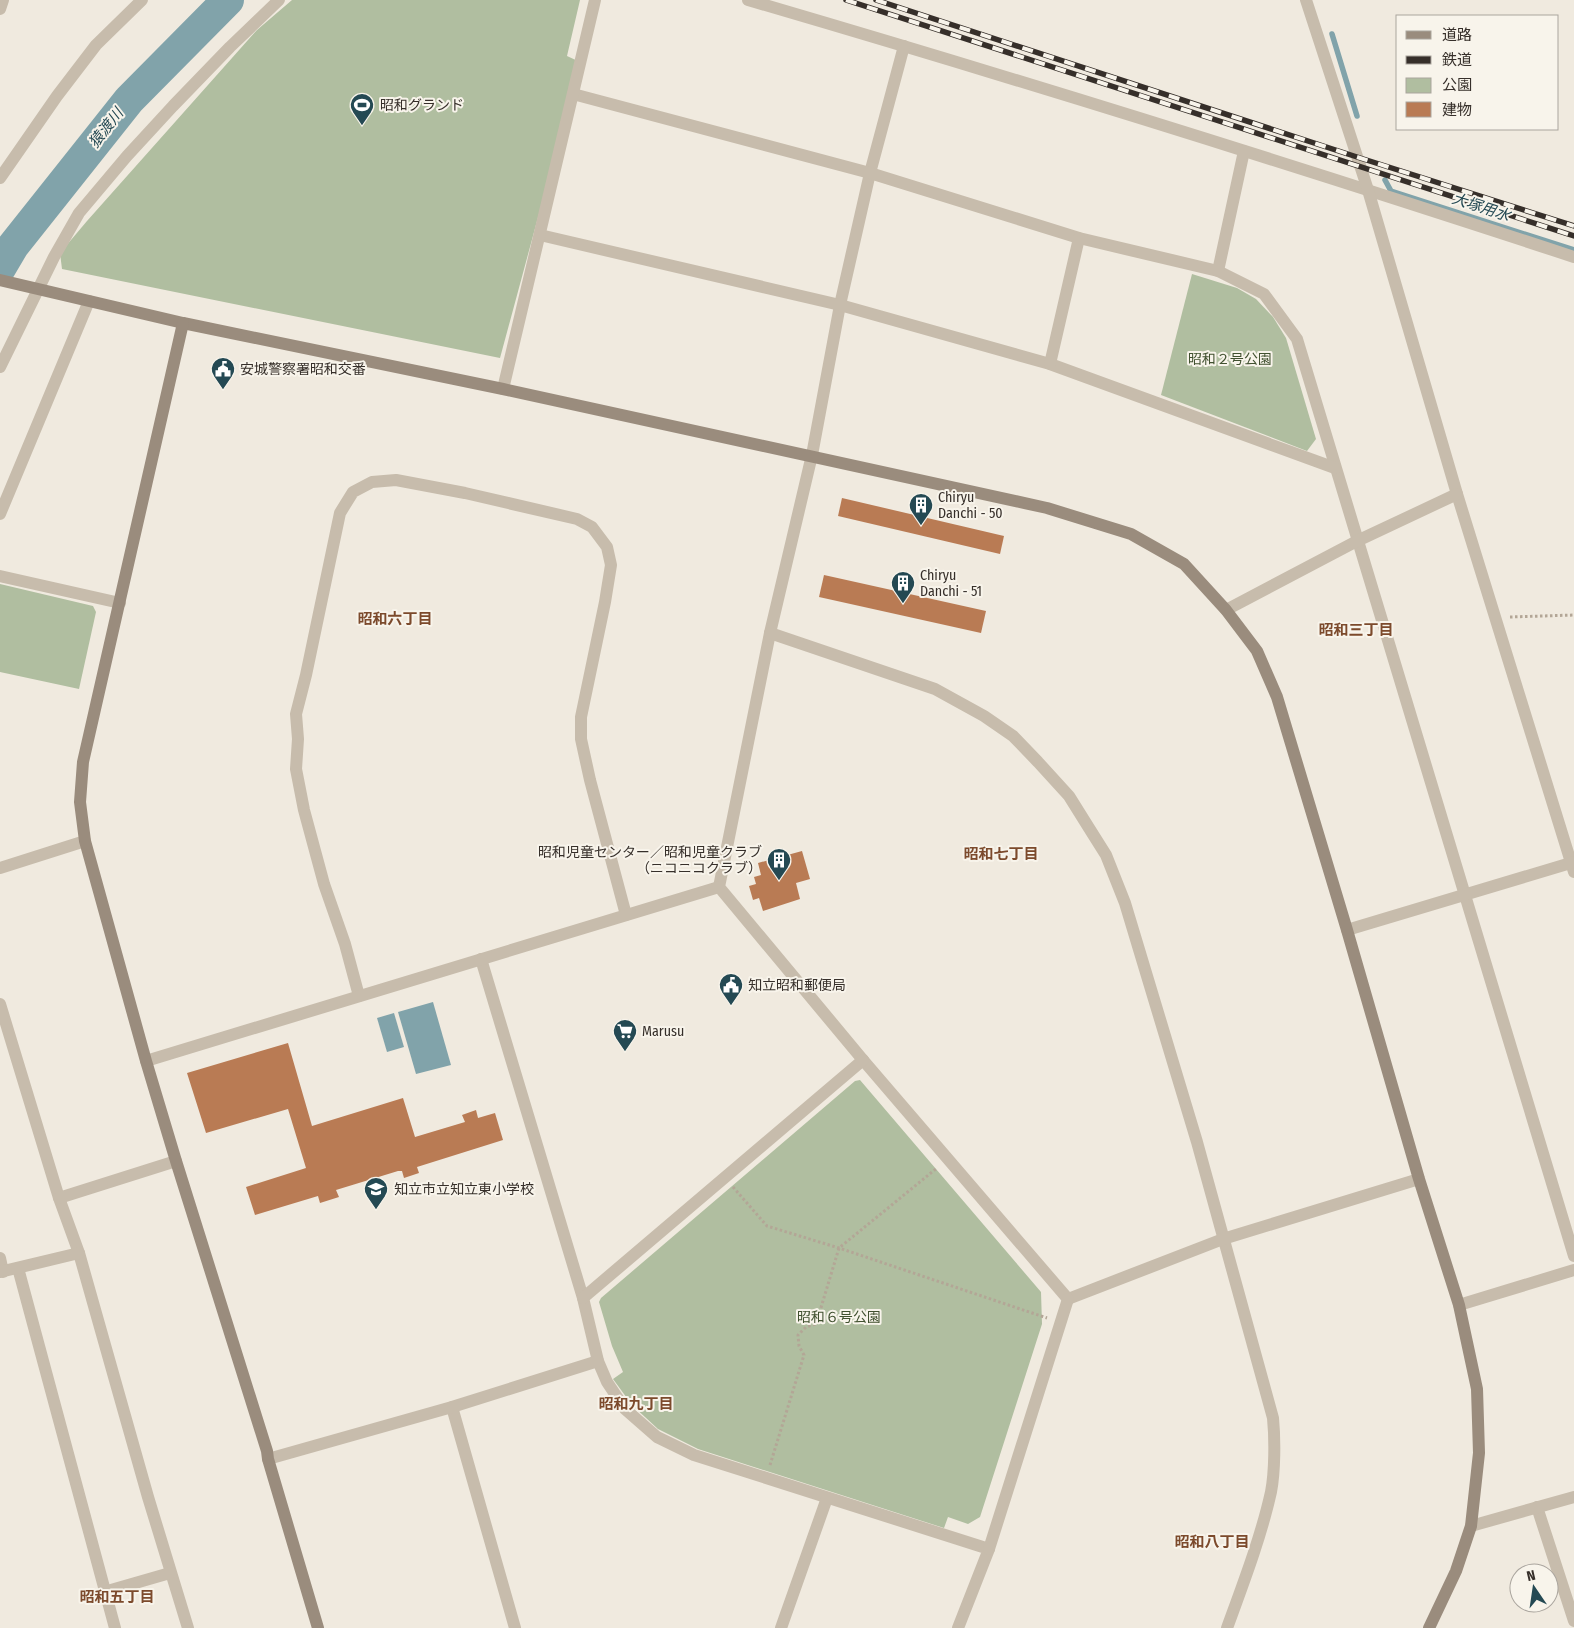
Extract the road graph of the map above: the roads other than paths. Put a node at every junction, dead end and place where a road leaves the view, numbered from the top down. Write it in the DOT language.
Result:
graph roads {
  1 [pos="3,0"];
  2 [pos="142,0"];
  3 [pos="279,0"];
  4 [pos="595,0"];
  5 [pos="748,0"];
  6 [pos="1306,0"];
  7 [pos="0,9"];
  8 [pos="904,46"];
  9 [pos="573,94"];
  10 [pos="1244,151"];
  11 [pos="870,173"];
  12 [pos="0,178"];
  13 [pos="1368,190"];
  14 [pos="540,235"];
  15 [pos="1079,238"];
  16 [pos="1574,257"];
  17 [pos="1218,271"];
  18 [pos="0,280"];
  19 [pos="33,288"];
  20 [pos="89,301"];
  21 [pos="840,305"];
  22 [pos="183,323"];
  23 [pos="1050,364"];
  24 [pos="0,367"];
  25 [pos="504,389"];
  26 [pos="812,455"];
  27 [pos="1335,468"];
  28 [pos="1457,494"];
  29 [pos="0,514"];
  30 [pos="1357,541"];
  31 [pos="0,576"];
  32 [pos="120,603"];
  33 [pos="1226,610"];
  34 [pos="770,633"];
  35 [pos="85,841"];
  36 [pos="1573,866"];
  37 [pos="0,868"];
  38 [pos="719,887"];
  39 [pos="1465,895"];
  40 [pos="626,915"];
  41 [pos="1347,930"];
  42 [pos="481,959"];
  43 [pos="359,996"];
  44 [pos="0,1004"];
  45 [pos="863,1060"];
  46 [pos="146,1061"];
  47 [pos="176,1161"];
  48 [pos="1419,1179"];
  49 [pos="59,1198"];
  50 [pos="1223,1239"];
  51 [pos="78,1253"];
  52 [pos="1574,1256"];
  53 [pos="0,1258"];
  54 [pos="18,1268"];
  55 [pos="1574,1270"];
  56 [pos="2,1272"];
  57 [pos="583,1298"];
  58 [pos="1068,1299"];
  59 [pos="1459,1305"];
  60 [pos="598,1361"];
  61 [pos="452,1407"];
  62 [pos="268,1459"];
  63 [pos="1574,1497"];
  64 [pos="827,1498"];
  65 [pos="1538,1507"];
  66 [pos="1471,1526"];
  67 [pos="988,1549"];
  68 [pos="170,1573"];
  69 [pos="104,1592"];
  70 [pos="1574,1621"];
  71 [pos="115,1628"];
  72 [pos="188,1628"];
  73 [pos="317,1628"];
  74 [pos="514,1628"];
  75 [pos="781,1628"];
  76 [pos="958,1628"];
  77 [pos="1227,1628"];
  78 [pos="1429,1628"];
  1 -- 7 [label="street"];
  2 -- 12 [label="street"];
  3 -- 19 [label="street"];
  4 -- 9 [label="street"];
  5 -- 8 [label="street"];
  6 -- 13 [label="street"];
  8 -- 10 [label="street"];
  8 -- 11 [label="street"];
  9 -- 11 [label="street"];
  9 -- 14 [label="street"];
  10 -- 13 [label="street"];
  10 -- 17 [label="street"];
  11 -- 15 [label="street"];
  11 -- 21 [label="street"];
  13 -- 16 [label="street"];
  13 -- 28 [label="street"];
  14 -- 21 [label="street"];
  14 -- 25 [label="street"];
  15 -- 17 [label="street"];
  15 -- 23 [label="street"];
  17 -- 27 [label="street"];
  18 -- 19 [label="street"];
  19 -- 20 [label="street"];
  19 -- 24 [label="street"];
  20 -- 22 [label="street"];
  20 -- 29 [label="street"];
  21 -- 23 [label="street"];
  21 -- 26 [label="street"];
  22 -- 25 [label="street"];
  22 -- 32 [label="street"];
  23 -- 27 [label="street"];
  25 -- 26 [label="street"];
  26 -- 33 [label="street"];
  26 -- 34 [label="street"];
  27 -- 30 [label="street"];
  28 -- 30 [label="street"];
  28 -- 36 [label="street"];
  30 -- 33 [label="street"];
  30 -- 39 [label="street"];
  31 -- 32 [label="street"];
  32 -- 35 [label="street"];
  33 -- 41 [label="street"];
  34 -- 38 [label="street"];
  34 -- 50 [label="street"];
  35 -- 37 [label="street"];
  35 -- 46 [label="street"];
  36 -- 39 [label="street"];
  38 -- 40 [label="street"];
  38 -- 45 [label="street"];
  39 -- 41 [label="street"];
  39 -- 52 [label="street"];
  40 -- 42 [label="street"];
  40 -- 43 [label="street"];
  41 -- 48 [label="street"];
  42 -- 43 [label="street"];
  42 -- 57 [label="street"];
  43 -- 46 [label="street"];
  44 -- 49 [label="street"];
  45 -- 57 [label="street"];
  45 -- 58 [label="street"];
  46 -- 47 [label="street"];
  47 -- 49 [label="street"];
  47 -- 62 [label="street"];
  48 -- 50 [label="street"];
  48 -- 59 [label="street"];
  49 -- 51 [label="street"];
  50 -- 58 [label="street"];
  50 -- 77 [label="street"];
  51 -- 54 [label="street"];
  51 -- 68 [label="street"];
  53 -- 56 [label="street"];
  54 -- 56 [label="street"];
  54 -- 69 [label="street"];
  55 -- 59 [label="street"];
  57 -- 60 [label="street"];
  58 -- 67 [label="street"];
  59 -- 66 [label="street"];
  60 -- 61 [label="street"];
  60 -- 64 [label="street"];
  61 -- 62 [label="street"];
  61 -- 74 [label="street"];
  62 -- 73 [label="street"];
  63 -- 65 [label="street"];
  64 -- 67 [label="street"];
  64 -- 75 [label="street"];
  65 -- 66 [label="street"];
  65 -- 70 [label="street"];
  66 -- 78 [label="street"];
  67 -- 76 [label="street"];
  68 -- 69 [label="street"];
  68 -- 72 [label="street"];
  69 -- 71 [label="street"];
}
